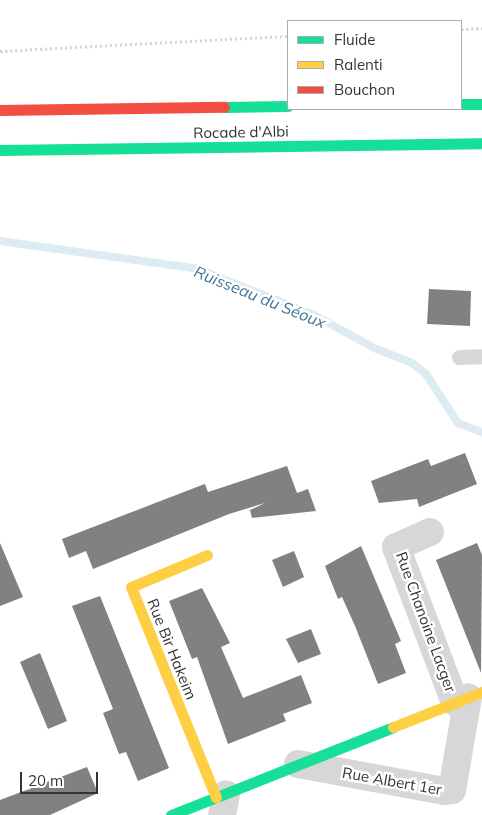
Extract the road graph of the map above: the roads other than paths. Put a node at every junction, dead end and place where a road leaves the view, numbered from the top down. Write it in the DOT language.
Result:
graph roads {
  1 [pos="462,104"];
  2 [pos="482,104"];
  3 [pos="287,106"];
  4 [pos="0,110"];
  5 [pos="482,143"];
  6 [pos="0,150"];
  7 [pos="482,356"];
  8 [pos="458,357"];
  9 [pos="430,532"];
  10 [pos="206,555"];
  11 [pos="468,697"];
  12 [pos="298,764"];
  13 [pos="221,802"];
  14 [pos="171,815"];
  1 -- 2 [label="main road"];
  3 -- 4 [label="main road, Rocade d'Albi"];
  5 -- 6 [label="main road, Rocade d'Albi"];
  7 -- 8 [label="lane"];
  9 -- 11 [label="street, Rue Chanoine Lacger"];
  10 -- 13 [label="main road, Rue Bir Hakeim"];
  11 -- 12 [label="main road, Rue Albert 1er"];
  11 -- 12 [label="street, Rue Albert 1er"];
  12 -- 13 [label="main road, Rue Albert 1er"];
  13 -- 14 [label="main road, Rue Albert 1er"];
}
